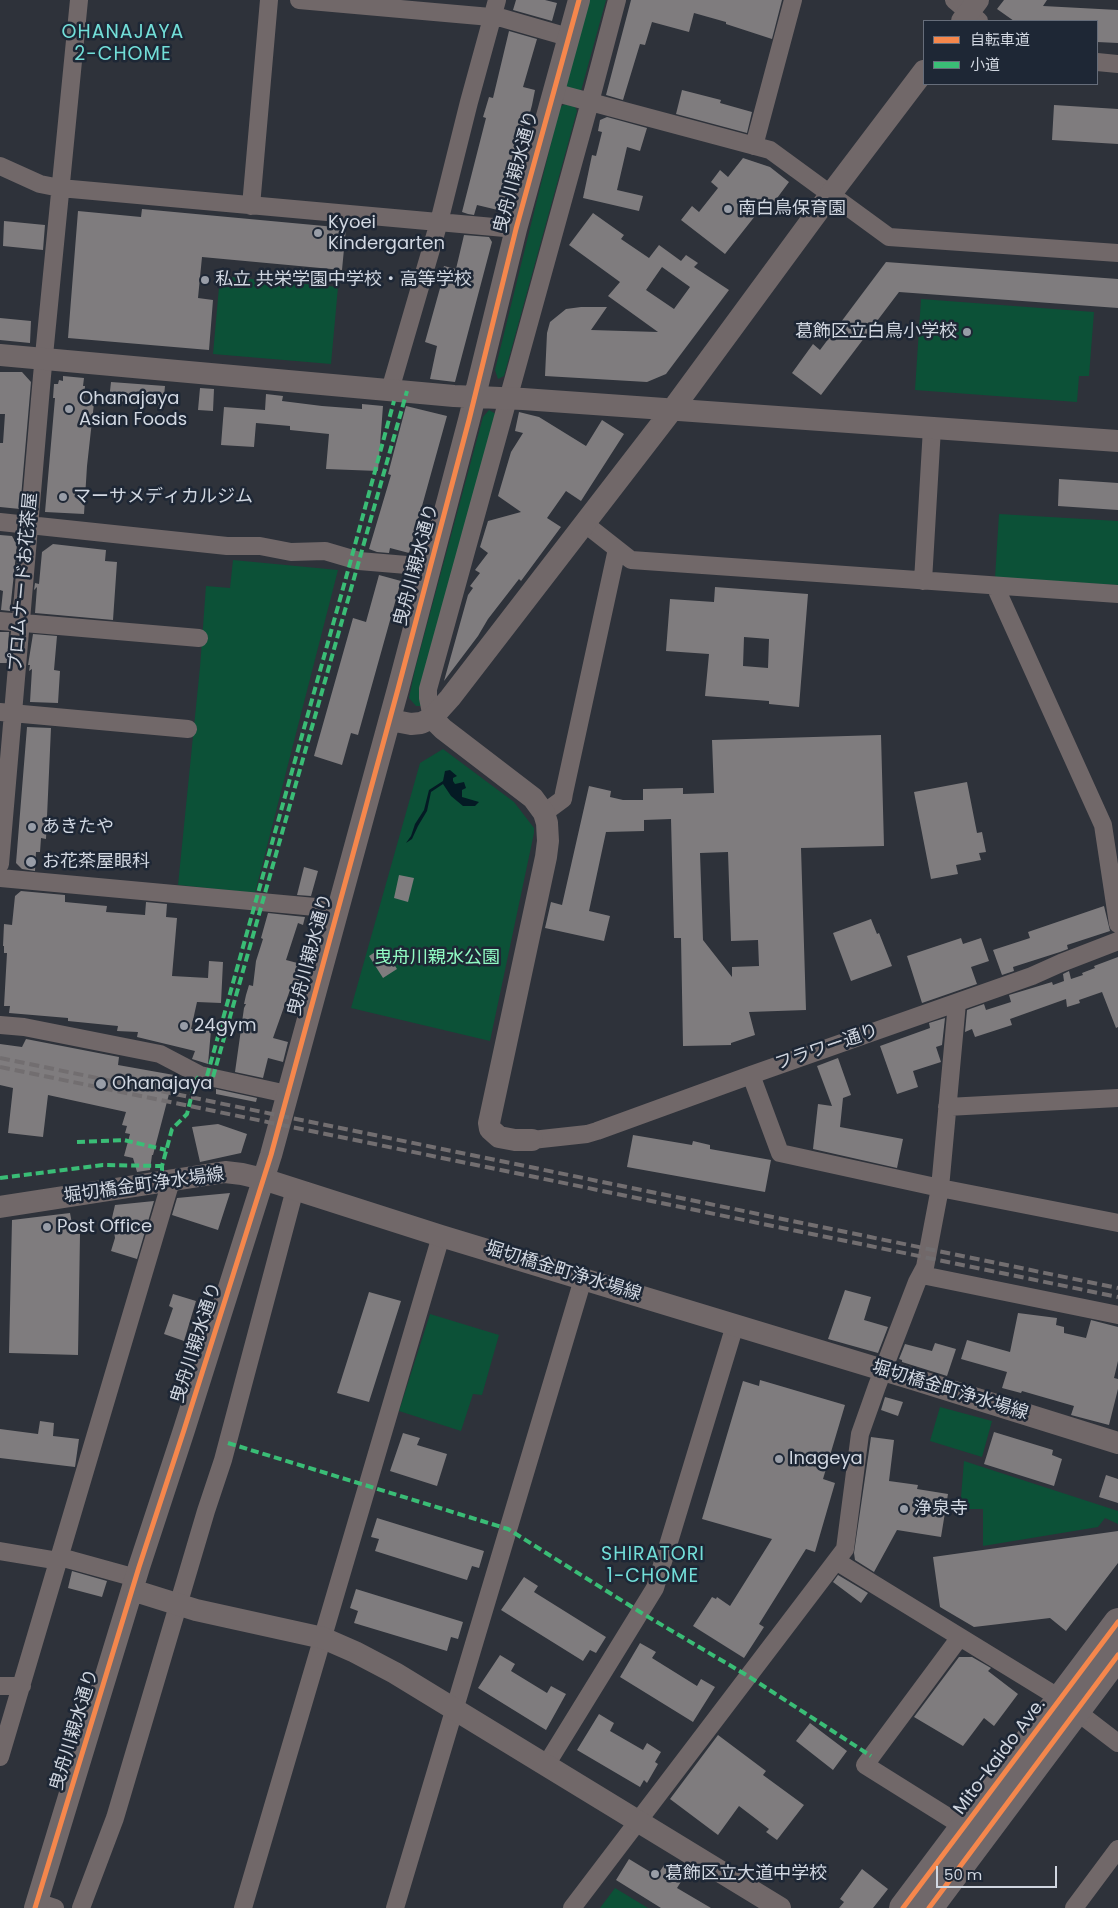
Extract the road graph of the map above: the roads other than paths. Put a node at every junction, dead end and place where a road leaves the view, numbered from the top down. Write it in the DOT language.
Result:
graph roads {
  1 [pos="79,0"];
  2 [pos="270,0"];
  3 [pos="299,0"];
  4 [pos="497,0"];
  5 [pos="579,0"];
  6 [pos="617,0"];
  7 [pos="793,0"];
  8 [pos="493,18"];
  9 [pos="568,37"];
  10 [pos="1098,62"];
  11 [pos="1118,64"];
  12 [pos="923,71"];
  13 [pos="553,92"];
  14 [pos="590,102"];
  15 [pos="754,146"];
  16 [pos="0,166"];
  17 [pos="60,188"];
  18 [pos="830,195"];
  19 [pos="251,206"];
  20 [pos="439,222"];
  21 [pos="516,229"];
  22 [pos="1118,253"];
  23 [pos="0,355"];
  24 [pos="44,360"];
  25 [pos="390,390"];
  26 [pos="474,397"];
  27 [pos="509,398"];
  28 [pos="672,410"];
  29 [pos="932,428"];
  30 [pos="1118,441"];
  31 [pos="0,522"];
  32 [pos="584,523"];
  33 [pos="29,525"];
  34 [pos="617,549"];
  35 [pos="431,567"];
  36 [pos="923,581"];
  37 [pos="995,586"];
  38 [pos="1118,594"];
  39 [pos="0,621"];
  40 [pos="21,623"];
  41 [pos="199,638"];
  42 [pos="6,712"];
  43 [pos="432,718"];
  44 [pos="390,720"];
  45 [pos="188,729"];
  46 [pos="544,813"];
  47 [pos="0,864"];
  48 [pos="0,878"];
  49 [pos="337,909"];
  50 [pos="1118,924"];
  51 [pos="1118,941"];
  52 [pos="957,1003"];
  53 [pos="0,1025"];
  54 [pos="751,1075"];
  55 [pos="287,1094"];
  56 [pos="1118,1098"];
  57 [pos="947,1107"];
  58 [pos="532,1140"];
  59 [pos="263,1179"];
  60 [pos="171,1181"];
  61 [pos="940,1188"];
  62 [pos="295,1189"];
  63 [pos="0,1207"];
  64 [pos="1118,1223"];
  65 [pos="441,1236"];
  66 [pos="922,1275"];
  67 [pos="583,1278"];
  68 [pos="1118,1315"];
  69 [pos="736,1324"];
  70 [pos="883,1370"];
  71 [pos="1118,1443"];
  72 [pos="0,1551"];
  73 [pos="60,1559"];
  74 [pos="836,1561"];
  75 [pos="134,1584"];
  76 [pos="180,1604"];
  77 [pos="1118,1622"];
  78 [pos="322,1638"];
  79 [pos="960,1638"];
  80 [pos="1118,1655"];
  81 [pos="0,1686"];
  82 [pos="22,1686"];
  83 [pos="1068,1705"];
  84 [pos="454,1709"];
  85 [pos="1118,1743"];
  86 [pos="0,1757"];
  87 [pos="546,1766"];
  88 [pos="638,1821"];
  89 [pos="964,1826"];
  90 [pos="1118,1849"];
  91 [pos="42,1906"];
  92 [pos="81,1908"];
  93 [pos="243,1908"];
  94 [pos="395,1908"];
  95 [pos="572,1908"];
  96 [pos="780,1908"];
  97 [pos="903,1908"];
  98 [pos="929,1908"];
  99 [pos="1074,1908"];
  1 -- 17 [label="street, プロムナードお花茶屋"];
  2 -- 19 [label="street"];
  3 -- 8 [label="street"];
  4 -- 8 [label="street"];
  5 -- 9 [label="street, 曳舟川親水通り"];
  6 -- 14 [label="street"];
  7 -- 15 [label="street"];
  8 -- 9 [label="street"];
  8 -- 20 [label="street"];
  9 -- 13 [label="street, 曳舟川親水通り"];
  10 -- 11 [label="street"];
  12 -- 18 [label="street"];
  13 -- 14 [label="street"];
  13 -- 21 [label="street, 曳舟川親水通り"];
  14 -- 15 [label="street"];
  14 -- 27 [label="street"];
  15 -- 18 [label="street"];
  16 -- 17 [label="street"];
  17 -- 19 [label="street"];
  17 -- 24 [label="street, プロムナードお花茶屋"];
  18 -- 22 [label="street"];
  18 -- 28 [label="street"];
  19 -- 20 [label="street"];
  20 -- 21 [label="street"];
  20 -- 25 [label="street"];
  21 -- 26 [label="street, 曳舟川親水通り"];
  23 -- 24 [label="street"];
  24 -- 25 [label="street"];
  24 -- 33 [label="street, プロムナードお花茶屋"];
  25 -- 26 [label="street"];
  26 -- 27 [label="street"];
  26 -- 35 [label="street, 曳舟川親水通り"];
  27 -- 28 [label="street"];
  27 -- 43 [label="street"];
  28 -- 29 [label="street"];
  28 -- 32 [label="street"];
  29 -- 30 [label="street"];
  29 -- 36 [label="street"];
  31 -- 33 [label="street"];
  32 -- 34 [label="street"];
  32 -- 43 [label="street"];
  33 -- 35 [label="street"];
  33 -- 40 [label="street, プロムナードお花茶屋"];
  34 -- 36 [label="street"];
  34 -- 46 [label="street"];
  35 -- 44 [label="street, 曳舟川親水通り"];
  36 -- 37 [label="street"];
  37 -- 38 [label="street"];
  37 -- 50 [label="street"];
  39 -- 40 [label="street"];
  40 -- 41 [label="street"];
  40 -- 42 [label="street, プロムナードお花茶屋"];
  42 -- 45 [label="street"];
  42 -- 47 [label="street, プロムナードお花茶屋"];
  43 -- 44 [label="street"];
  43 -- 46 [label="street"];
  44 -- 49 [label="street, 曳舟川親水通り"];
  46 -- 58 [label="street"];
  48 -- 49 [label="street"];
  49 -- 55 [label="street, 曳舟川親水通り"];
  51 -- 52 [label="street, フラワー通り"];
  52 -- 54 [label="street, フラワー通り"];
  52 -- 57 [label="street"];
  53 -- 55 [label="street"];
  54 -- 58 [label="street, フラワー通り"];
  54 -- 61 [label="street"];
  55 -- 59 [label="street, 曳舟川親水通り"];
  56 -- 57 [label="street"];
  57 -- 61 [label="street"];
  59 -- 60 [label="street, 堀切橋金町浄水場線"];
  59 -- 62 [label="street, 堀切橋金町浄水場線"];
  59 -- 75 [label="street, 曳舟川親水通り"];
  60 -- 63 [label="street, 堀切橋金町浄水場線"];
  60 -- 73 [label="street"];
  61 -- 64 [label="street"];
  61 -- 66 [label="street"];
  62 -- 65 [label="street, 堀切橋金町浄水場線"];
  62 -- 76 [label="street"];
  65 -- 67 [label="street, 堀切橋金町浄水場線"];
  65 -- 78 [label="street"];
  66 -- 68 [label="street"];
  66 -- 70 [label="street"];
  67 -- 69 [label="street, 堀切橋金町浄水場線"];
  67 -- 84 [label="street"];
  69 -- 70 [label="street, 堀切橋金町浄水場線"];
  69 -- 87 [label="street"];
  70 -- 71 [label="street, 堀切橋金町浄水場線"];
  70 -- 74 [label="street"];
  72 -- 73 [label="street"];
  73 -- 75 [label="street"];
  73 -- 82 [label="street"];
  74 -- 79 [label="street"];
  74 -- 88 [label="street"];
  75 -- 76 [label="street"];
  75 -- 91 [label="street, 曳舟川親水通り"];
  76 -- 78 [label="street"];
  76 -- 92 [label="street"];
  77 -- 83 [label="highway, Mito-kaido Ave."];
  78 -- 84 [label="street"];
  78 -- 93 [label="street"];
  79 -- 83 [label="street"];
  79 -- 89 [label="street"];
  80 -- 83 [label="highway, Mito-kaido Ave."];
  81 -- 82 [label="street"];
  82 -- 86 [label="street"];
  83 -- 85 [label="street"];
  83 -- 89 [label="highway, Mito-kaido Ave."];
  83 -- 98 [label="highway, Mito-kaido Ave."];
  84 -- 87 [label="street"];
  84 -- 94 [label="street"];
  87 -- 88 [label="street"];
  88 -- 95 [label="street"];
  88 -- 96 [label="street"];
  89 -- 97 [label="highway, Mito-kaido Ave."];
  90 -- 99 [label="street"];
}
